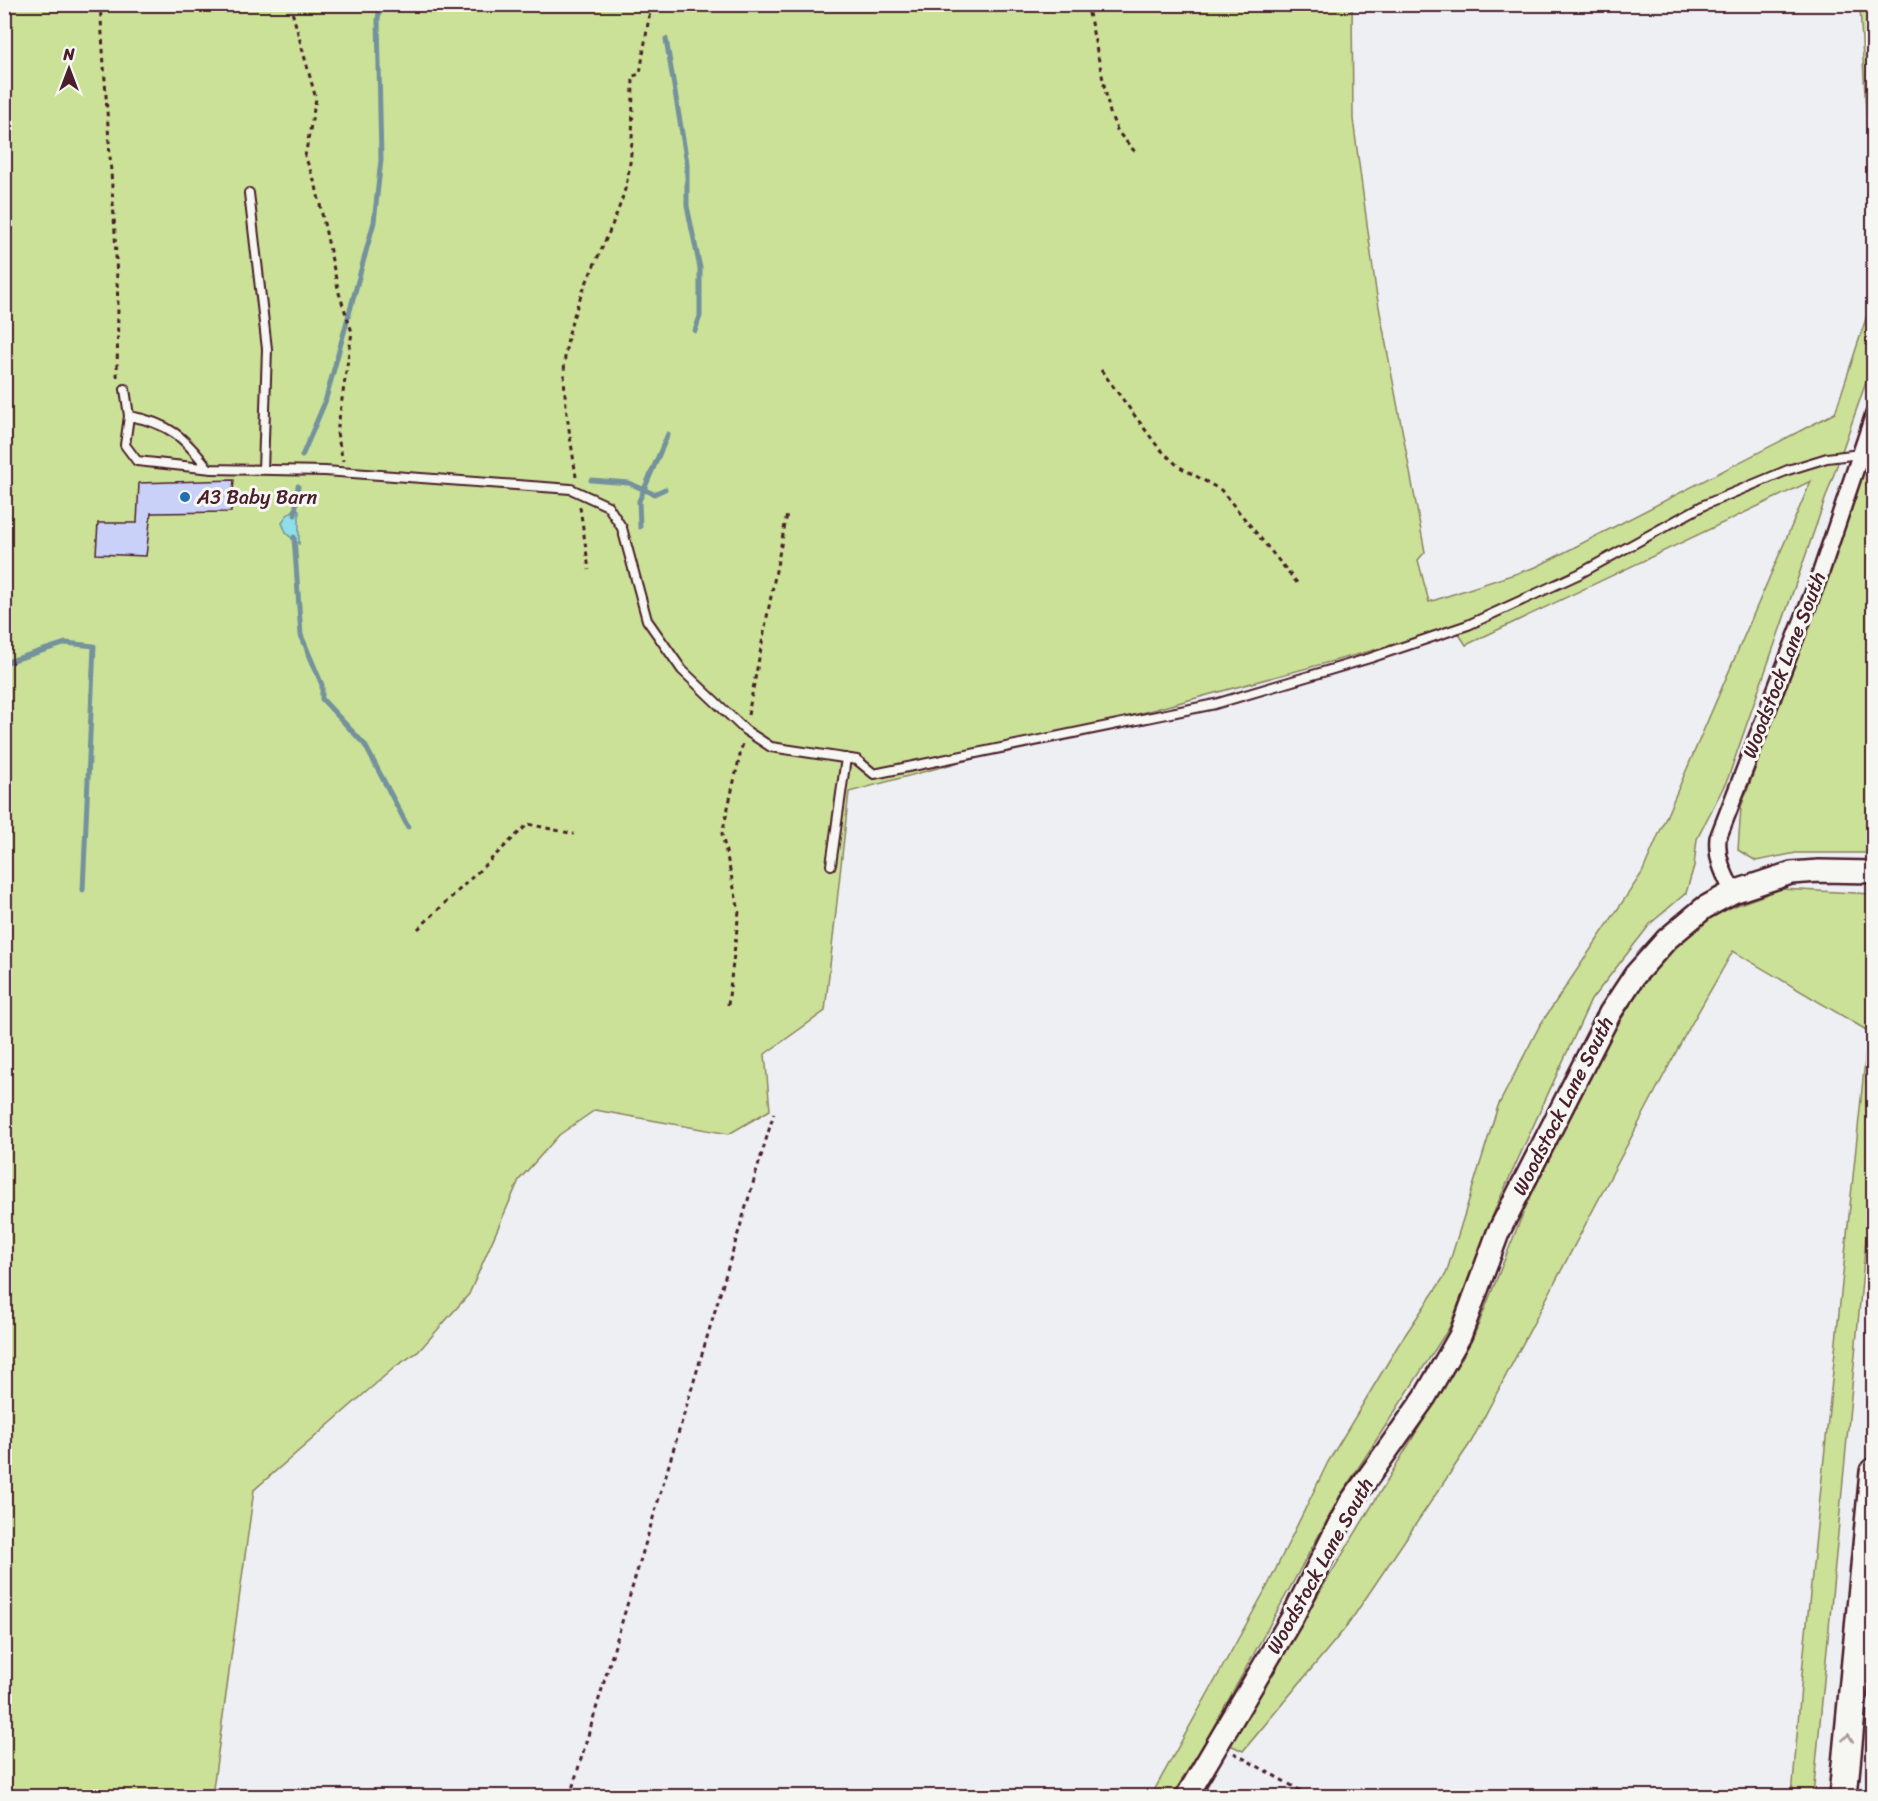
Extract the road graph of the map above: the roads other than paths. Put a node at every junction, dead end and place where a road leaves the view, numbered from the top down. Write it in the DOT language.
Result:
graph roads {
  1 [pos="249,193"];
  2 [pos="125,389"];
  3 [pos="1874,414"];
  4 [pos="129,416"];
  5 [pos="1860,454"];
  6 [pos="208,468"];
  7 [pos="263,470"];
  8 [pos="846,758"];
  9 [pos="831,865"];
  10 [pos="1874,872"];
  11 [pos="1733,892"];
  12 [pos="1874,1472"];
  13 [pos="1187,1797"];
  14 [pos="1843,1797"];
  1 -- 7 [label="lane"];
  2 -- 4 [label="lane"];
  3 -- 5 [label="street, Woodstock Lane South"];
  4 -- 6 [label="lane"];
  4 -- 6 [label="lane"];
  5 -- 8 [label="lane"];
  5 -- 11 [label="street, Woodstock Lane South"];
  6 -- 7 [label="lane"];
  7 -- 8 [label="lane"];
  8 -- 9 [label="lane"];
  10 -- 11 [label="street"];
  11 -- 13 [label="street, Woodstock Lane South"];
  14 -- 12 [label="highway, one-way"];
}
